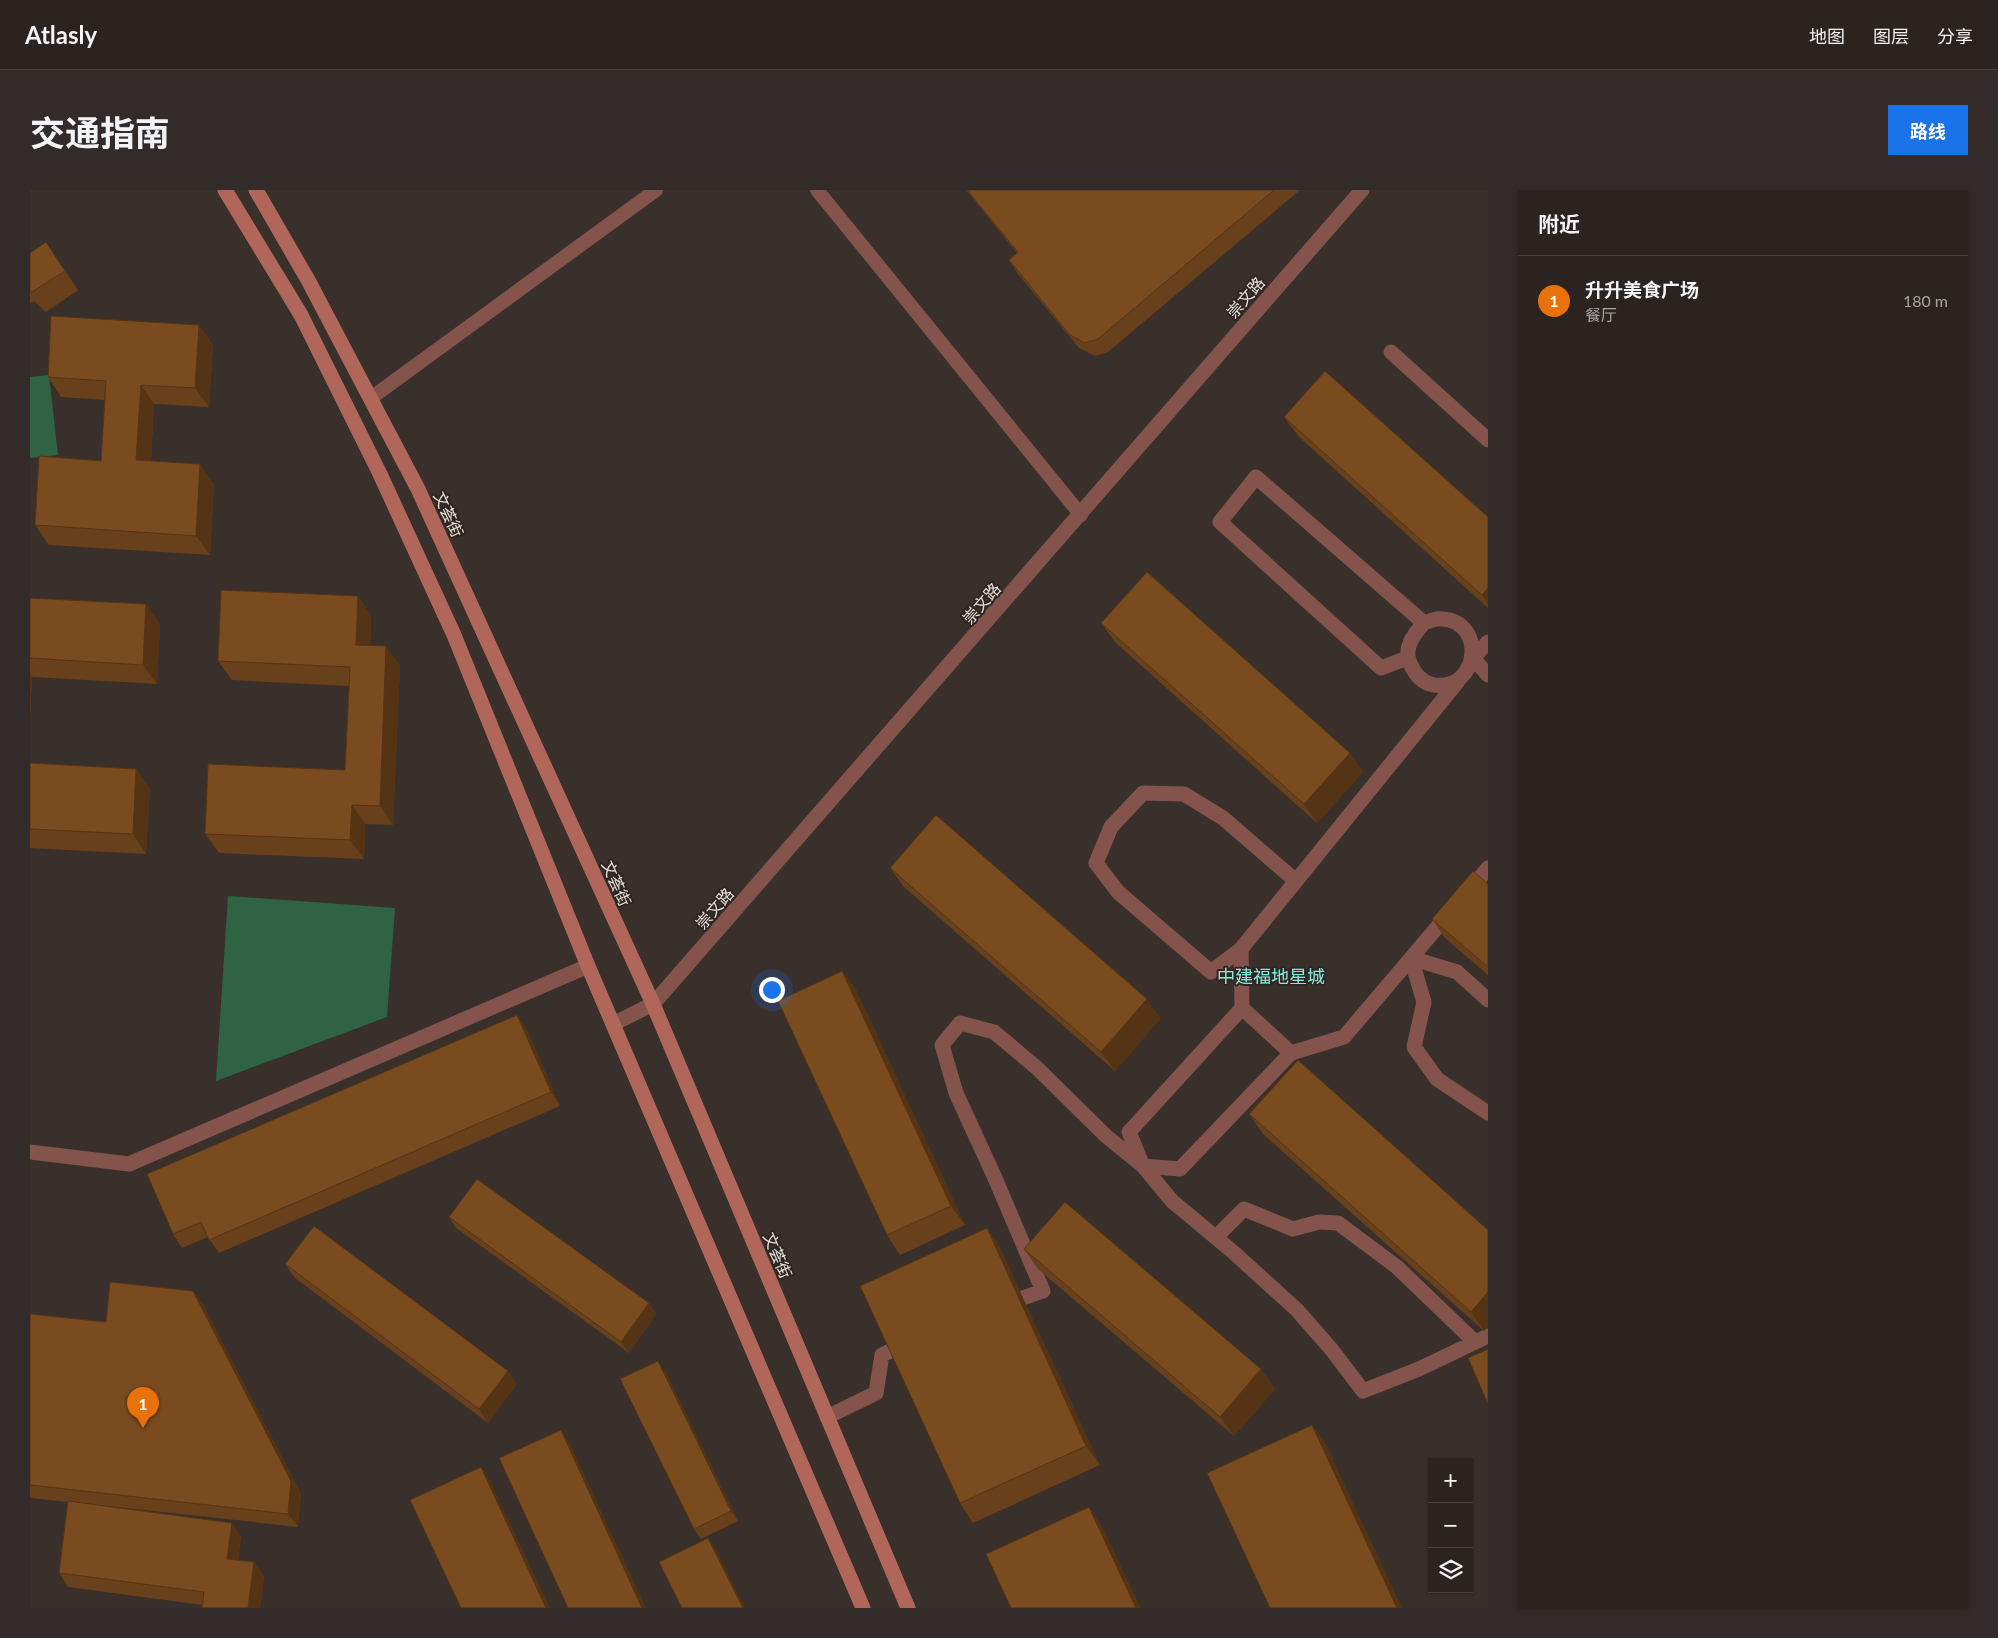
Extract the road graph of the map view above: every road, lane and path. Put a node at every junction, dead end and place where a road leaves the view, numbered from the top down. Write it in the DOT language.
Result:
graph roads {
  1 [pos="225,190"];
  2 [pos="256,190"];
  3 [pos="656,190"];
  4 [pos="817,190"];
  5 [pos="1362,190"];
  6 [pos="1391,352"];
  7 [pos="371,398"];
  8 [pos="1488,440"];
  9 [pos="1081,515"];
  10 [pos="1424,623"];
  11 [pos="1488,642"];
  12 [pos="1407,658"];
  13 [pos="1473,658"];
  14 [pos="1488,676"];
  15 [pos="1458,681"];
  16 [pos="1488,868"];
  17 [pos="1296,881"];
  18 [pos="1241,949"];
  19 [pos="1411,958"];
  20 [pos="588,966"];
  21 [pos="1488,1000"];
  22 [pos="653,1004"];
  23 [pos="1242,1008"];
  24 [pos="613,1024"];
  25 [pos="1291,1053"];
  26 [pos="1488,1113"];
  27 [pos="30,1152"];
  28 [pos="1143,1166"];
  29 [pos="1216,1237"];
  30 [pos="987,1311"];
  31 [pos="918,1338"];
  32 [pos="1482,1339"];
  33 [pos="827,1417"];
  34 [pos="863,1608"];
  35 [pos="908,1608"];
  1 -- 20 [label="main road"];
  2 -- 7 [label="main road, 文荟街"];
  3 -- 7 [label="lane"];
  4 -- 9 [label="lane"];
  5 -- 9 [label="street, 崇文路"];
  6 -- 8 [label="street"];
  7 -- 22 [label="main road, 文荟街"];
  9 -- 22 [label="street, 崇文路"];
  10 -- 12 [label="street"];
  10 -- 12 [label="street"];
  10 -- 13 [label="street"];
  11 -- 13 [label="street"];
  12 -- 15 [label="street"];
  13 -- 14 [label="street"];
  13 -- 15 [label="street"];
  15 -- 17 [label="street"];
  16 -- 19 [label="street"];
  17 -- 18 [label="street"];
  17 -- 18 [label="street"];
  18 -- 23 [label="street"];
  19 -- 21 [label="street"];
  19 -- 25 [label="street"];
  19 -- 26 [label="street"];
  20 -- 24 [label="main road"];
  20 -- 27 [label="street"];
  22 -- 24 [label="street, 崇文路"];
  22 -- 33 [label="main road, 文荟街"];
  23 -- 25 [label="street"];
  23 -- 28 [label="street"];
  24 -- 34 [label="main road"];
  25 -- 28 [label="street"];
  28 -- 29 [label="street"];
  28 -- 30 [label="street"];
  29 -- 32 [label="street"];
  29 -- 32 [label="street"];
  31 -- 33 [label="street"];
  33 -- 35 [label="main road, 文荟街"];
}
